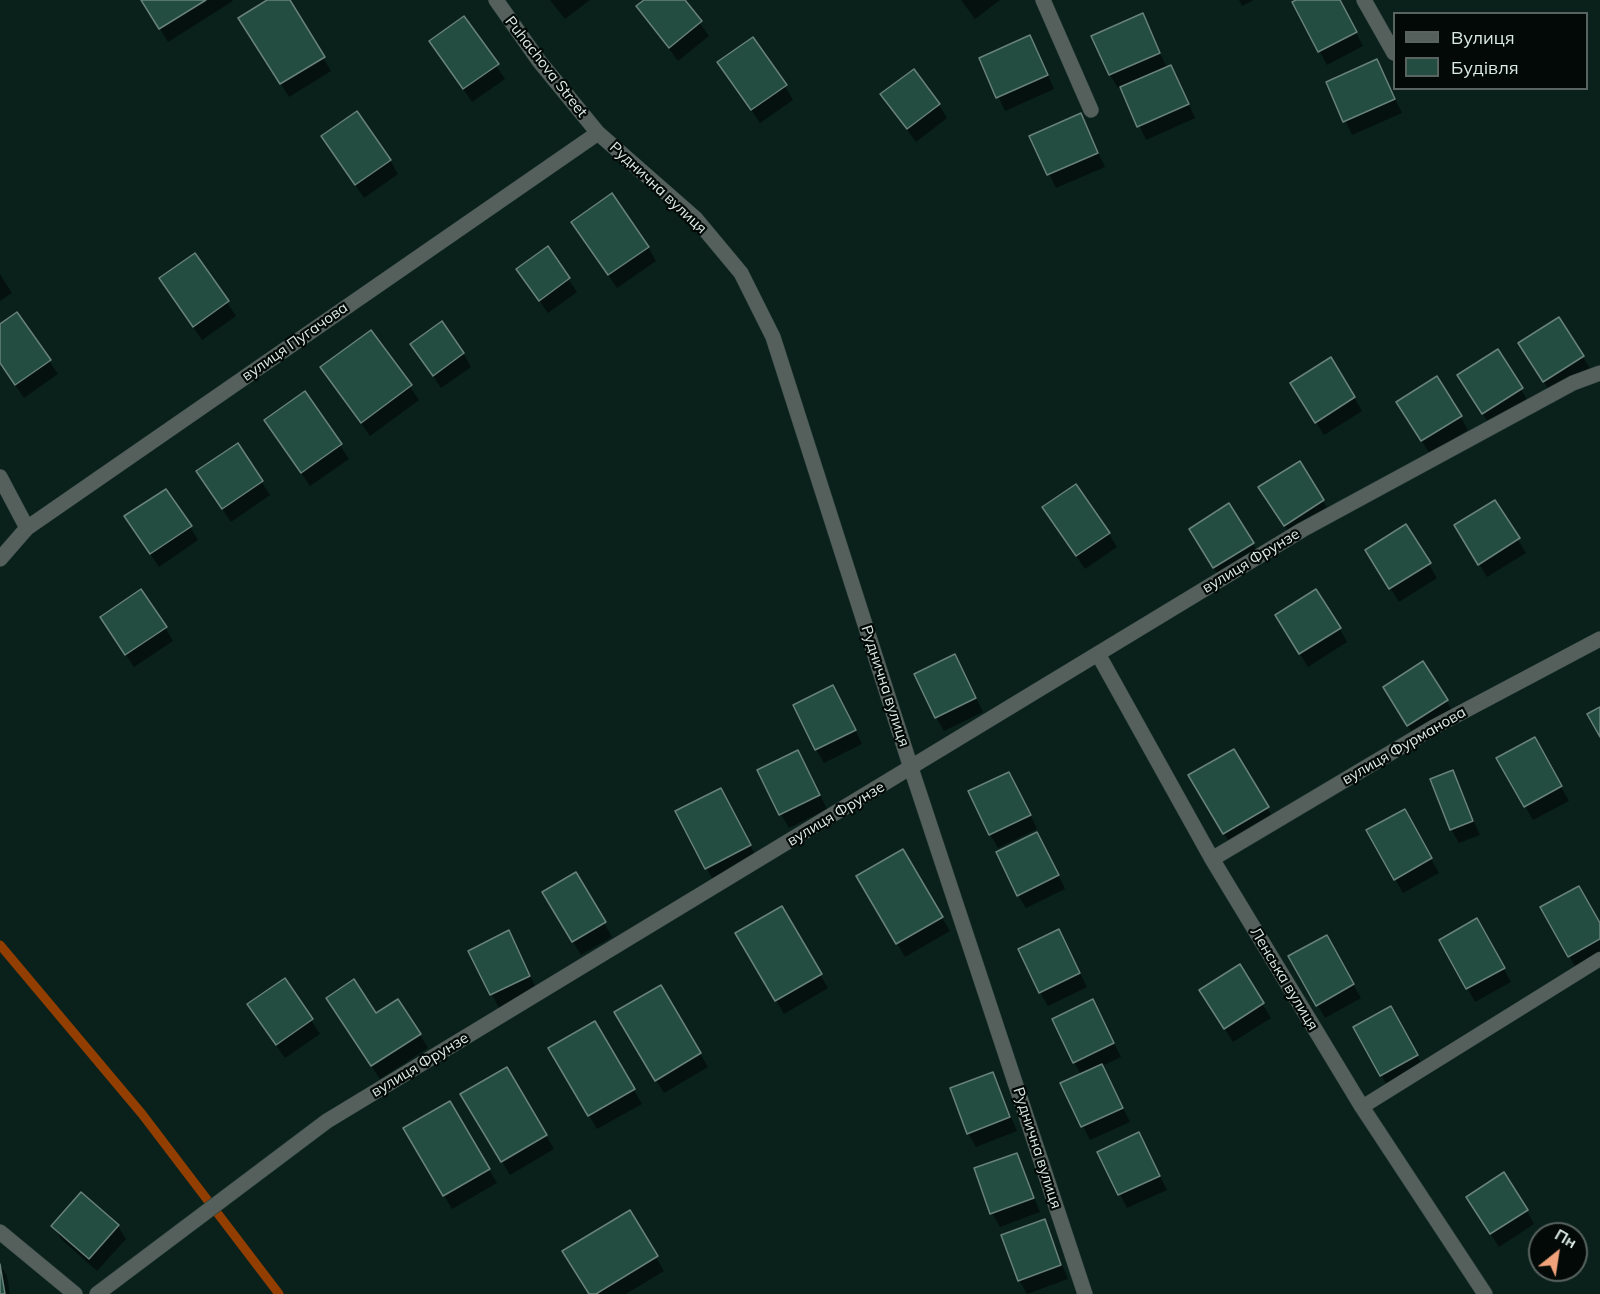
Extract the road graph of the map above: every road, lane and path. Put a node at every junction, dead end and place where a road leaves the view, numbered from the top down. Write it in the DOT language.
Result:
graph roads {
  1 [pos="496,0"];
  2 [pos="1043,0"];
  3 [pos="1364,0"];
  4 [pos="1393,50"];
  5 [pos="1091,110"];
  6 [pos="598,133"];
  7 [pos="1600,372"];
  8 [pos="0,477"];
  9 [pos="27,528"];
  10 [pos="0,559"];
  11 [pos="1600,639"];
  12 [pos="1098,654"];
  13 [pos="911,768"];
  14 [pos="1212,859"];
  15 [pos="1600,959"];
  16 [pos="1362,1107"];
  17 [pos="0,1232"];
  18 [pos="75,1294"];
  19 [pos="97,1294"];
  20 [pos="1085,1294"];
  21 [pos="1485,1294"];
  1 -- 6 [label="street, Puhachova Street"];
  2 -- 5 [label="street"];
  3 -- 4 [label="street"];
  6 -- 9 [label="street, вулиця Пугачова"];
  6 -- 13 [label="street, Руднична вулиця"];
  7 -- 12 [label="street, вулиця Фрунзе"];
  8 -- 9 [label="street"];
  9 -- 10 [label="street, вулиця Пугачова"];
  11 -- 14 [label="street, вулиця Фурманова"];
  12 -- 13 [label="street, вулиця Фрунзе"];
  12 -- 14 [label="street, Ленська вулиця"];
  13 -- 19 [label="street, вулиця Фрунзе"];
  13 -- 20 [label="street, Руднична вулиця"];
  14 -- 16 [label="street, Ленська вулиця"];
  15 -- 16 [label="lane"];
  16 -- 21 [label="street, Ленська вулиця"];
  17 -- 18 [label="street"];
}
